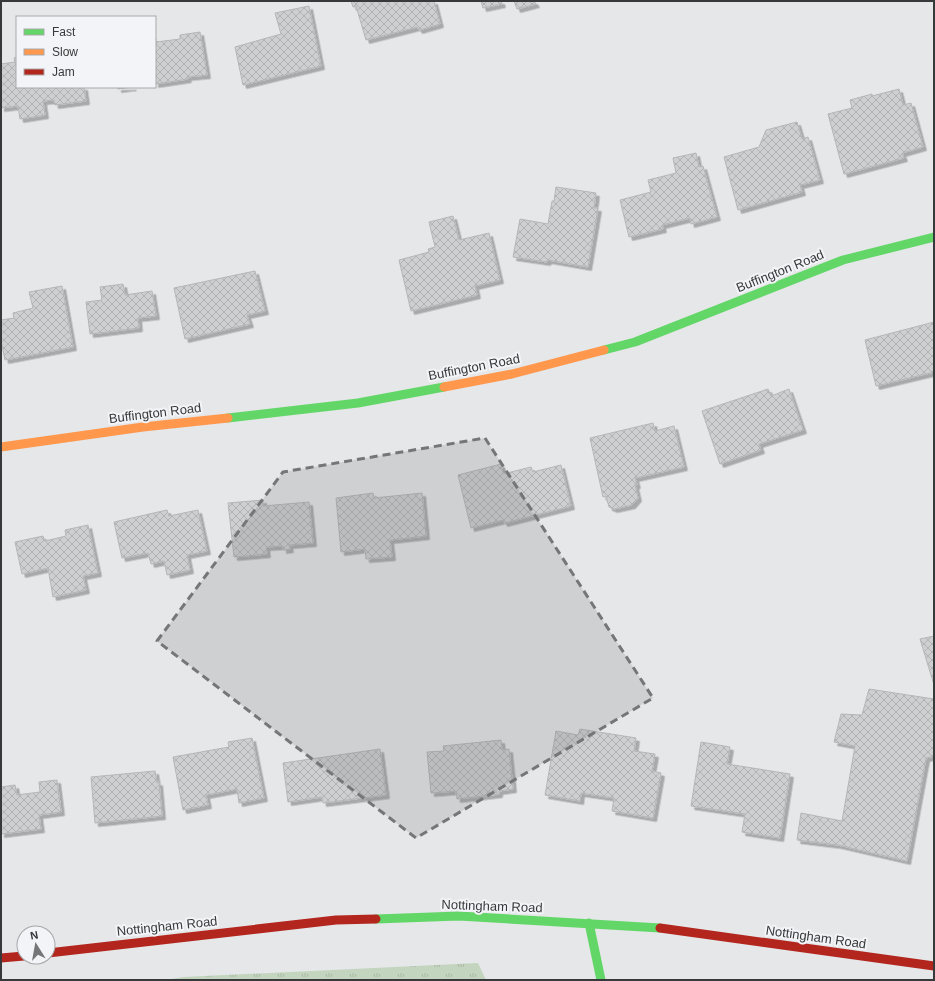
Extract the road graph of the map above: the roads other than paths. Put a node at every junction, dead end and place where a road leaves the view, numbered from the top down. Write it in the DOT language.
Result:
graph roads {
  1 [pos="934,237"];
  2 [pos="1,447"];
  3 [pos="589,923"];
  4 [pos="56,952"];
  5 [pos="16,957"];
  6 [pos="1,958"];
  7 [pos="934,966"];
  8 [pos="601,980"];
  1 -- 2 [label="street, Buffington Road"];
  3 -- 4 [label="street, Nottingham Road"];
  3 -- 7 [label="street, Nottingham Road"];
  3 -- 8 [label="street"];
  5 -- 6 [label="street"];
}
